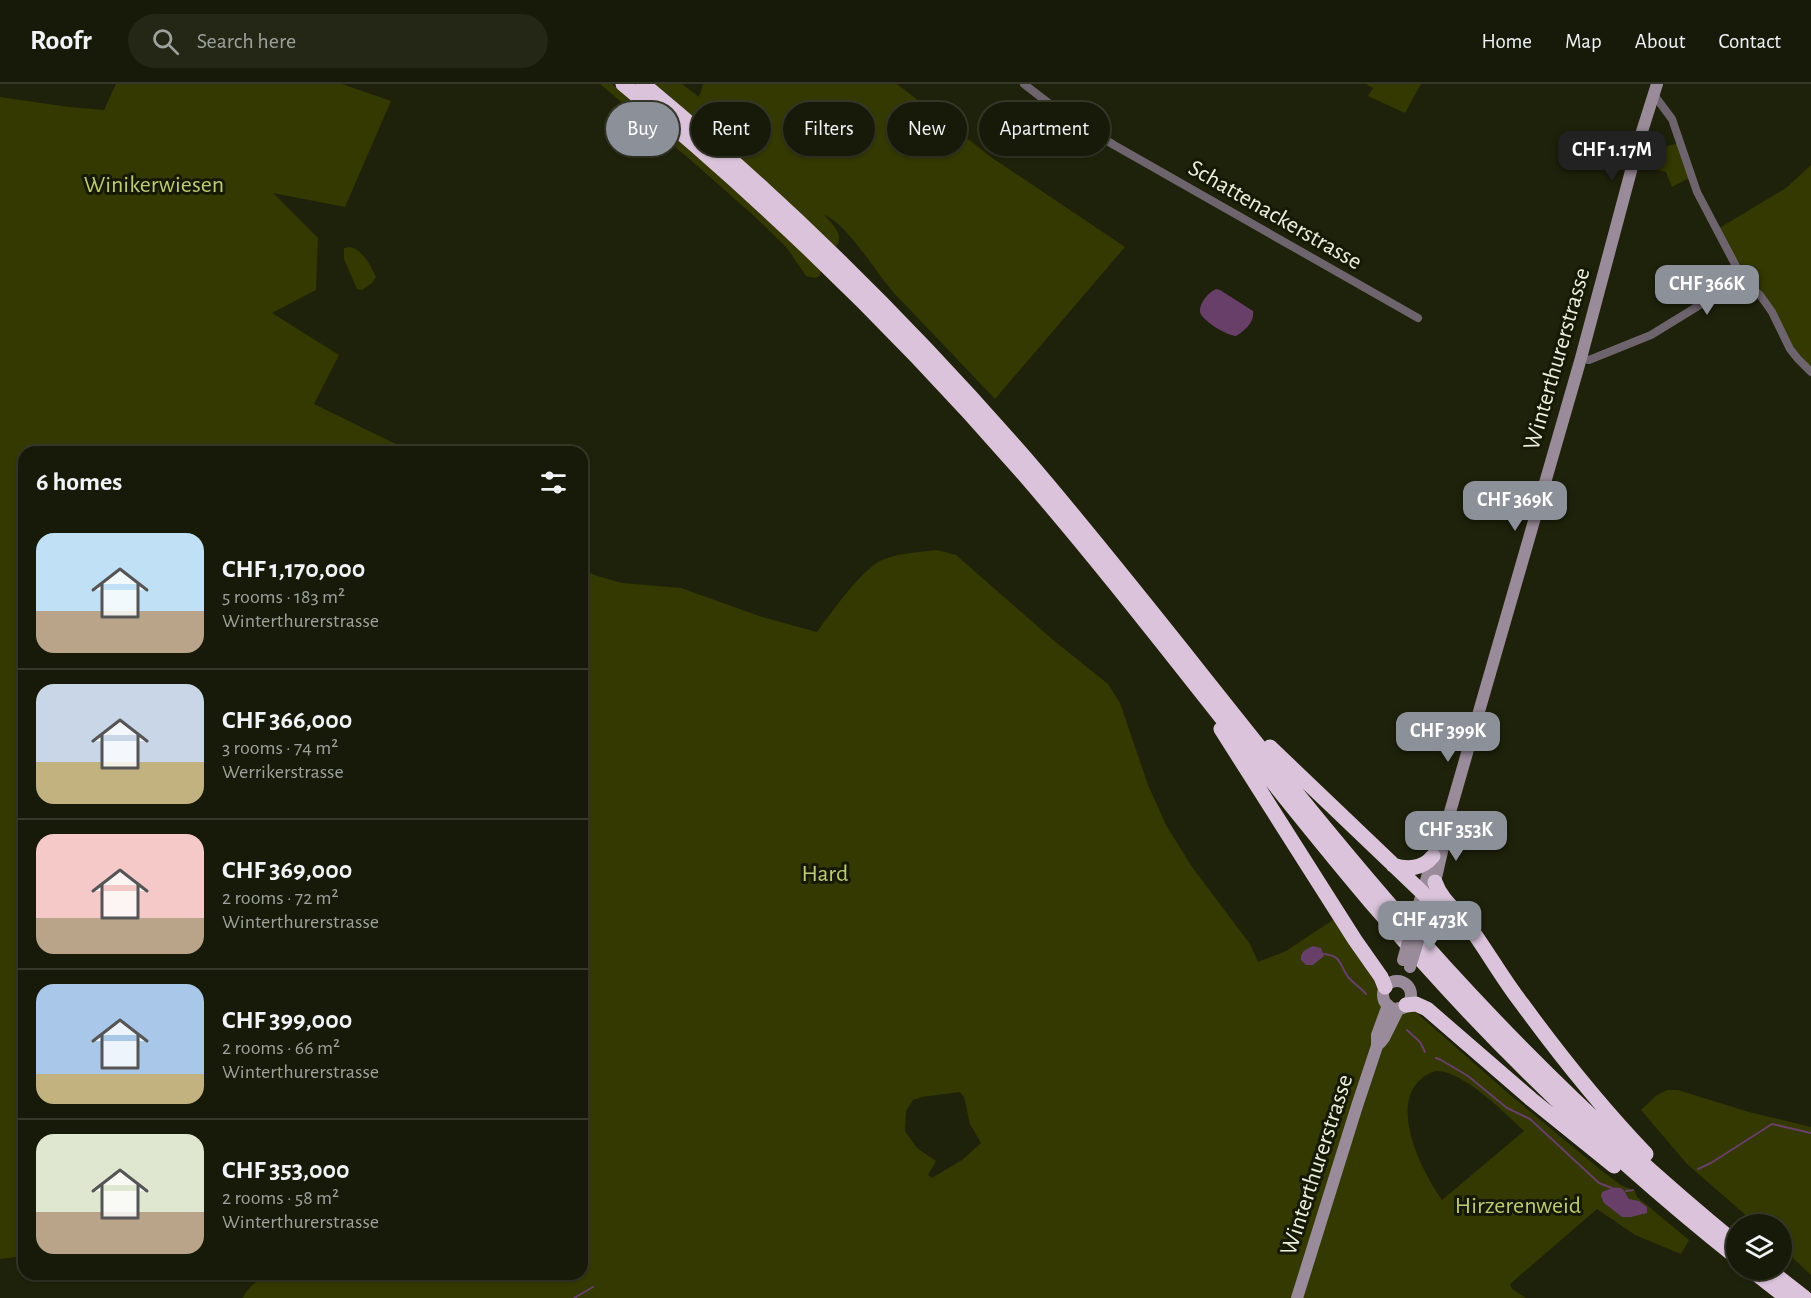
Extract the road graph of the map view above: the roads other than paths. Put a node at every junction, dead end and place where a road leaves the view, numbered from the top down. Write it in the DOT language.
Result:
graph roads {
  1 [pos="623,84"];
  2 [pos="643,84"];
  3 [pos="1024,84"];
  4 [pos="1656,89"];
  5 [pos="1747,287"];
  6 [pos="1418,318"];
  7 [pos="1581,358"];
  8 [pos="1811,372"];
  9 [pos="1187,674"];
  10 [pos="1219,696"];
  11 [pos="1448,819"];
  12 [pos="1432,856"];
  13 [pos="1393,865"];
  14 [pos="1435,882"];
  15 [pos="1426,896"];
  16 [pos="1450,907"];
  17 [pos="1406,963"];
  18 [pos="1395,984"];
  19 [pos="1397,1006"];
  20 [pos="1714,1225"];
  21 [pos="1726,1241"];
  22 [pos="1726,1245"];
  23 [pos="1726,1245"];
  24 [pos="1764,1280"];
  25 [pos="1782,1280"];
  26 [pos="1297,1298"];
  27 [pos="1787,1298"];
  28 [pos="1805,1298"];
  1 -- 9 [label="highway"];
  2 -- 10 [label="highway"];
  3 -- 6 [label="street, Schattenackerstrasse"];
  4 -- 5 [label="street"];
  4 -- 7 [label="main road, Winterthurerstrasse"];
  5 -- 7 [label="street"];
  5 -- 8 [label="street"];
  7 -- 11 [label="main road, Winterthurerstrasse"];
  9 -- 18 [label="highway"];
  9 -- 22 [label="highway"];
  10 -- 13 [label="highway"];
  10 -- 20 [label="highway"];
  11 -- 12 [label="main road, Winterthurerstrasse"];
  11 -- 14 [label="main road, Winterthurerstrasse"];
  12 -- 13 [label="highway"];
  12 -- 15 [label="main road, Winterthurerstrasse"];
  13 -- 15 [label="highway"];
  14 -- 15 [label="main road, Winterthurerstrasse"];
  14 -- 16 [label="highway"];
  15 -- 16 [label="highway"];
  15 -- 17 [label="main road, Winterthurerstrasse, bridge"];
  15 -- 17 [label="main road, Winterthurerstrasse, bridge"];
  16 -- 20 [label="highway"];
  17 -- 18 [label="main road, Winterthurerstrasse"];
  18 -- 19 [label="main road, Winterthurerstrasse"];
  18 -- 19 [label="main road, Winterthurerstrasse"];
  19 -- 23 [label="highway"];
  19 -- 26 [label="main road, Winterthurerstrasse"];
  20 -- 21 [label="highway"];
  24 -- 27 [label="highway"];
  25 -- 28 [label="highway"];
}
